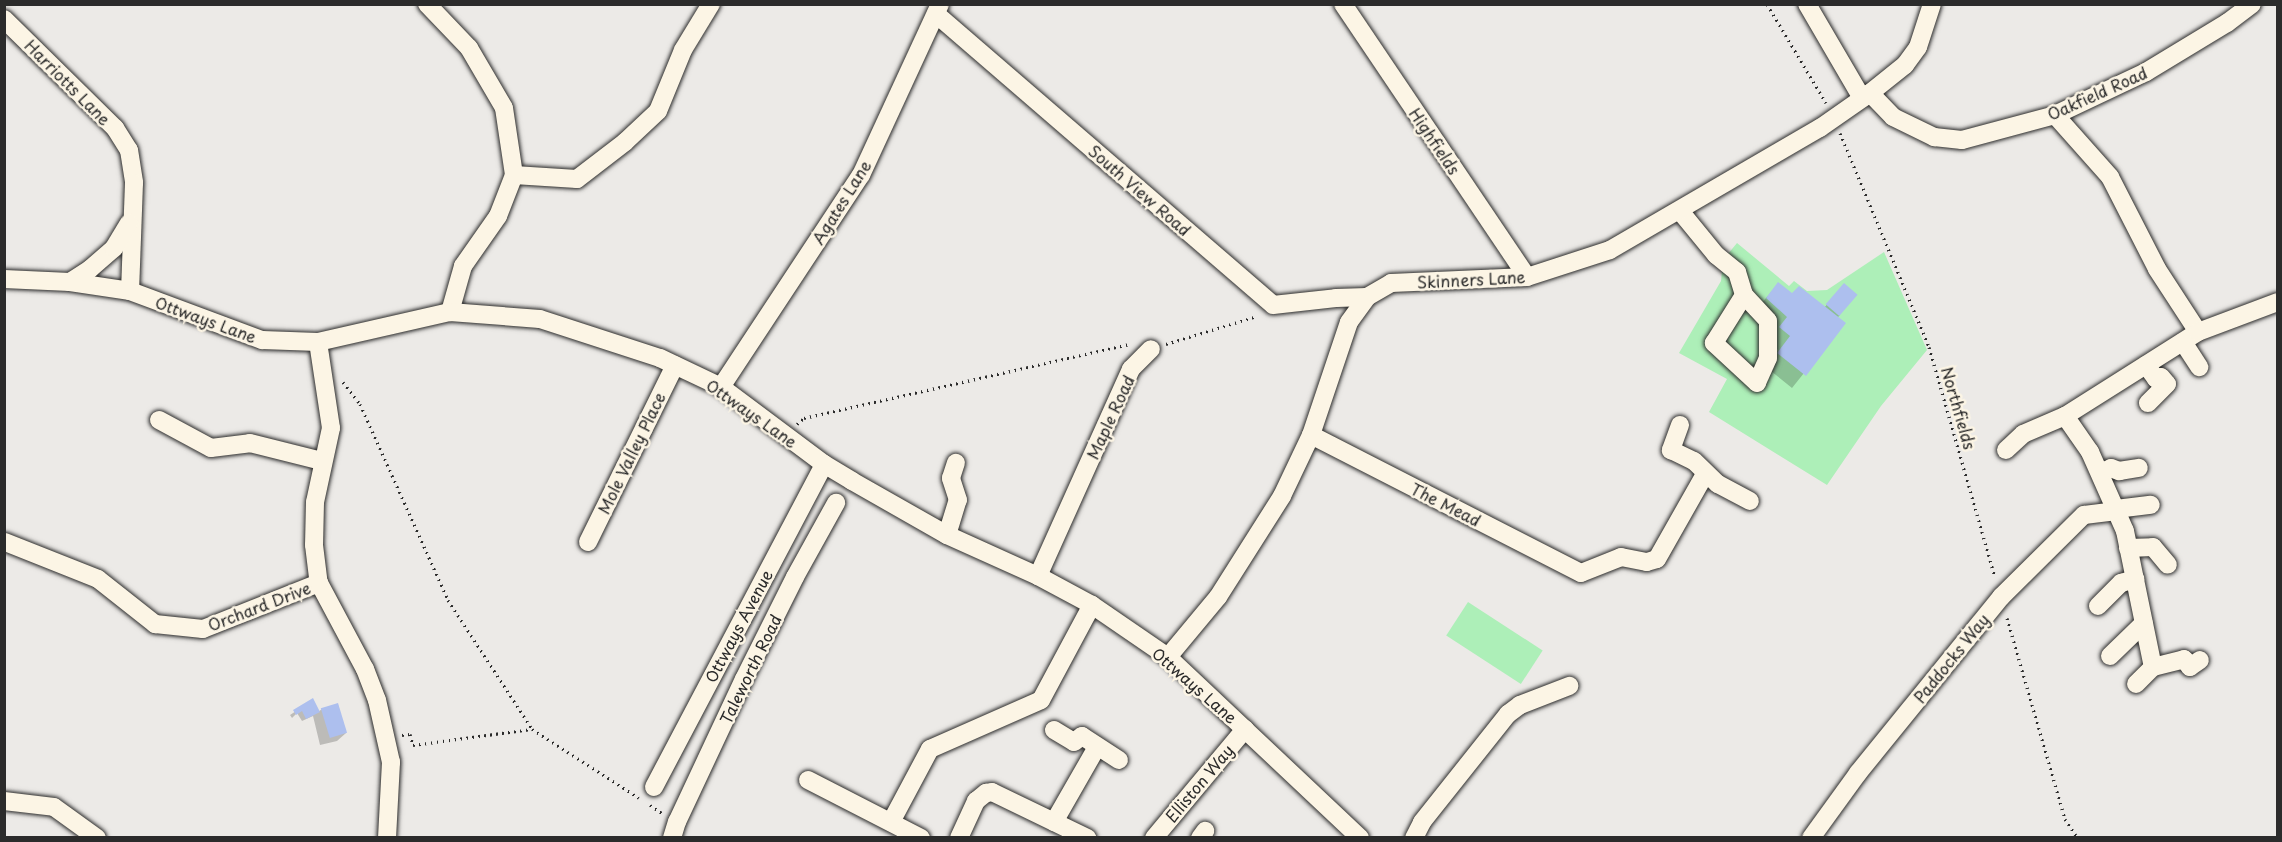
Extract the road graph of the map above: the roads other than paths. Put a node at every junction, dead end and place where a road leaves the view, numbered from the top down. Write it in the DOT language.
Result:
graph roads {
  1 [pos="427,4"];
  2 [pos="711,4"];
  3 [pos="1343,4"];
  4 [pos="1807,4"];
  5 [pos="1932,4"];
  6 [pos="2252,4"];
  7 [pos="938,9"];
  8 [pos="4,19"];
  9 [pos="1866,95"];
  10 [pos="2055,115"];
  11 [pos="514,175"];
  12 [pos="1680,211"];
  13 [pos="132,218"];
  14 [pos="1527,277"];
  15 [pos="4,279"];
  16 [pos="70,282"];
  17 [pos="130,291"];
  18 [pos="1744,295"];
  19 [pos="1367,297"];
  20 [pos="2277,302"];
  21 [pos="450,312"];
  22 [pos="2191,337"];
  23 [pos="318,342"];
  24 [pos="1151,349"];
  25 [pos="675,365"];
  26 [pos="2146,365"];
  27 [pos="2199,367"];
  28 [pos="721,387"];
  29 [pos="2148,403"];
  30 [pos="2065,416"];
  31 [pos="159,420"];
  32 [pos="1680,426"];
  33 [pos="1311,435"];
  34 [pos="2006,450"];
  35 [pos="322,461"];
  36 [pos="956,463"];
  37 [pos="824,464"];
  38 [pos="2139,468"];
  39 [pos="2100,473"];
  40 [pos="1705,474"];
  41 [pos="1750,501"];
  42 [pos="837,503"];
  43 [pos="2151,505"];
  44 [pos="2117,510"];
  45 [pos="947,535"];
  46 [pos="5,542"];
  47 [pos="588,542"];
  48 [pos="2128,548"];
  49 [pos="2168,565"];
  50 [pos="1038,576"];
  51 [pos="2135,579"];
  52 [pos="319,583"];
  53 [pos="1092,605"];
  54 [pos="2098,606"];
  55 [pos="2144,623"];
  56 [pos="2110,656"];
  57 [pos="1168,657"];
  58 [pos="2200,660"];
  59 [pos="2153,667"];
  60 [pos="2136,684"];
  61 [pos="1569,686"];
  62 [pos="1245,729"];
  63 [pos="1054,730"];
  64 [pos="1097,747"];
  65 [pos="1119,760"];
  66 [pos="808,780"];
  67 [pos="654,787"];
  68 [pos="4,801"];
  69 [pos="891,822"];
  70 [pos="1054,822"];
  71 [pos="674,830"];
  72 [pos="1158,836"];
  73 [pos="97,837"];
  74 [pos="387,837"];
  75 [pos="921,837"];
  76 [pos="959,837"];
  77 [pos="1087,837"];
  78 [pos="1360,837"];
  79 [pos="1414,837"];
  80 [pos="1811,837"];
  1 -- 11 [label="street"];
  2 -- 11 [label="street"];
  3 -- 14 [label="street, Highfields"];
  4 -- 9 [label="street, Oakfield Road"];
  5 -- 9 [label="street, Skinners Lane"];
  6 -- 10 [label="street, Oakfield Road"];
  7 -- 19 [label="street, South View Road"];
  7 -- 28 [label="street, Agates Lane"];
  8 -- 13 [label="street, Harriotts Lane"];
  9 -- 10 [label="street, Oakfield Road"];
  9 -- 12 [label="street, Skinners Lane"];
  10 -- 22 [label="street"];
  11 -- 21 [label="street"];
  12 -- 14 [label="street, Skinners Lane"];
  12 -- 18 [label="street"];
  13 -- 16 [label="street"];
  13 -- 17 [label="street, Harriotts Lane"];
  14 -- 19 [label="street, Skinners Lane"];
  15 -- 16 [label="street, Ottways Lane"];
  16 -- 17 [label="street, Ottways Lane"];
  17 -- 23 [label="street, Ottways Lane"];
  19 -- 33 [label="street, Skinners Lane"];
  20 -- 22 [label="street"];
  21 -- 23 [label="street, Ottways Lane"];
  21 -- 25 [label="street, Ottways Lane"];
  22 -- 26 [label="street"];
  22 -- 27 [label="street"];
  23 -- 35 [label="street"];
  24 -- 50 [label="street, Maple Road"];
  25 -- 28 [label="street, Ottways Lane"];
  25 -- 47 [label="street, Mole Valley Place"];
  26 -- 29 [label="street"];
  26 -- 30 [label="street"];
  28 -- 37 [label="street, Ottways Lane"];
  30 -- 34 [label="street"];
  30 -- 39 [label="street"];
  31 -- 35 [label="street"];
  32 -- 40 [label="street"];
  33 -- 40 [label="street, The Mead"];
  33 -- 57 [label="street, Skinners Lane"];
  35 -- 52 [label="street"];
  36 -- 45 [label="street"];
  37 -- 45 [label="street, Ottways Lane"];
  37 -- 67 [label="street, Ottways Avenue"];
  38 -- 39 [label="street"];
  39 -- 44 [label="street"];
  40 -- 41 [label="street"];
  42 -- 71 [label="street, Taleworth Road"];
  43 -- 44 [label="street, Paddocks Way"];
  44 -- 48 [label="street"];
  44 -- 80 [label="street, Paddocks Way"];
  45 -- 50 [label="street, Ottways Lane"];
  46 -- 52 [label="street, Orchard Drive"];
  48 -- 49 [label="street"];
  48 -- 51 [label="street"];
  50 -- 53 [label="street, Ottways Lane"];
  51 -- 54 [label="street"];
  51 -- 55 [label="street"];
  52 -- 74 [label="street"];
  53 -- 57 [label="street, Ottways Lane"];
  53 -- 69 [label="street"];
  55 -- 56 [label="street"];
  55 -- 59 [label="street"];
  57 -- 62 [label="street, Ottways Lane"];
  58 -- 59 [label="street"];
  59 -- 60 [label="street"];
  61 -- 79 [label="street"];
  62 -- 72 [label="street, Elliston Way"];
  62 -- 78 [label="street, Ottways Lane"];
  63 -- 64 [label="street"];
  64 -- 65 [label="street"];
  64 -- 70 [label="street"];
  66 -- 69 [label="street"];
  68 -- 73 [label="street"];
  69 -- 75 [label="street"];
  70 -- 76 [label="street"];
  70 -- 77 [label="street"];
}
